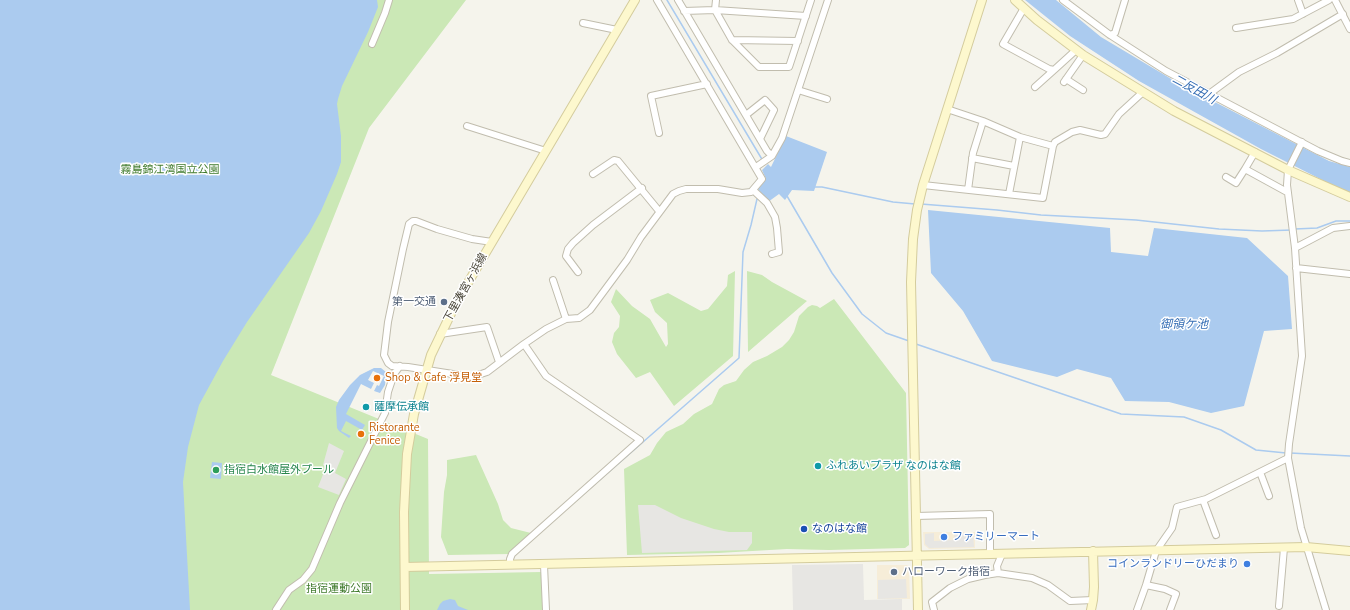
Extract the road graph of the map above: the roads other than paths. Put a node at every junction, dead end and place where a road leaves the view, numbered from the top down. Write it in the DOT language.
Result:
graph roads {
  1 [pos="389,0"];
  2 [pos="635,0"];
  3 [pos="657,0"];
  4 [pos="678,0"];
  5 [pos="716,0"];
  6 [pos="811,0"];
  7 [pos="828,0"];
  8 [pos="982,0"];
  9 [pos="1015,0"];
  10 [pos="1063,0"];
  11 [pos="1125,0"];
  12 [pos="1298,0"];
  13 [pos="1329,0"];
  14 [pos="1335,0"];
  15 [pos="1024,8"];
  16 [pos="715,10"];
  17 [pos="684,11"];
  18 [pos="1303,14"];
  19 [pos="1342,14"];
  20 [pos="806,16"];
  21 [pos="583,22"];
  22 [pos="1236,28"];
  23 [pos="1350,29"];
  24 [pos="618,30"];
  25 [pos="1110,36"];
  26 [pos="732,40"];
  27 [pos="798,41"];
  28 [pos="372,44"];
  29 [pos="1076,50"];
  30 [pos="1083,56"];
  31 [pos="1054,70"];
  32 [pos="707,84"];
  33 [pos="1035,87"];
  34 [pos="798,90"];
  35 [pos="1083,90"];
  36 [pos="1143,92"];
  37 [pos="1209,94"];
  38 [pos="827,99"];
  39 [pos="947,109"];
  40 [pos="746,115"];
  41 [pos="983,122"];
  42 [pos="467,126"];
  43 [pos="658,133"];
  44 [pos="1020,137"];
  45 [pos="760,139"];
  46 [pos="1302,143"];
  47 [pos="1053,146"];
  48 [pos="546,151"];
  49 [pos="1255,152"];
  50 [pos="770,158"];
  51 [pos="972,158"];
  52 [pos="1350,163"];
  53 [pos="1014,166"];
  54 [pos="757,167"];
  55 [pos="1289,168"];
  56 [pos="1245,169"];
  57 [pos="593,174"];
  58 [pos="1226,177"];
  59 [pos="923,184"];
  60 [pos="642,188"];
  61 [pos="753,190"];
  62 [pos="968,190"];
  63 [pos="1287,192"];
  64 [pos="1009,194"];
  65 [pos="1350,197"];
  66 [pos="660,211"];
  67 [pos="1350,226"];
  68 [pos="492,242"];
  69 [pos="1295,248"];
  70 [pos="772,254"];
  71 [pos="1296,268"];
  72 [pos="578,272"];
  73 [pos="1350,274"];
  74 [pos="553,280"];
  75 [pos="566,319"];
  76 [pos="440,334"];
  77 [pos="524,344"];
  78 [pos="499,362"];
  79 [pos="400,366"];
  80 [pos="426,370"];
  81 [pos="1288,458"];
  82 [pos="1260,472"];
  83 [pos="1269,496"];
  84 [pos="1203,500"];
  85 [pos="916,516"];
  86 [pos="1216,534"];
  87 [pos="1306,547"];
  88 [pos="1284,548"];
  89 [pos="1093,551"];
  90 [pos="1156,551"];
  91 [pos="1350,551"];
  92 [pos="990,554"];
  93 [pos="1002,554"];
  94 [pos="916,556"];
  95 [pos="510,565"];
  96 [pos="544,565"];
  97 [pos="405,567"];
  98 [pos="998,573"];
  99 [pos="1146,585"];
  100 [pos="1093,600"];
  101 [pos="1279,606"];
  102 [pos="276,610"];
  103 [pos="406,610"];
  104 [pos="546,610"];
  105 [pos="918,610"];
  106 [pos="934,610"];
  107 [pos="1091,610"];
  108 [pos="1137,610"];
  109 [pos="1170,610"];
  110 [pos="1326,610"];
  1 -- 28 [label="street"];
  2 -- 24 [label="street, 下里湊宮ヶ浜線"];
  3 -- 32 [label="street"];
  4 -- 17 [label="street"];
  5 -- 16 [label="street"];
  6 -- 20 [label="street"];
  7 -- 34 [label="street"];
  8 -- 39 [label="street"];
  9 -- 15 [label="street"];
  10 -- 25 [label="street"];
  11 -- 25 [label="street"];
  12 -- 18 [label="street"];
  13 -- 18 [label="street"];
  14 -- 19 [label="street"];
  15 -- 29 [label="street"];
  15 -- 31 [label="street"];
  16 -- 17 [label="street"];
  16 -- 20 [label="street"];
  16 -- 26 [label="street"];
  17 -- 40 [label="street"];
  18 -- 22 [label="street"];
  19 -- 23 [label="street"];
  19 -- 37 [label="street"];
  20 -- 27 [label="street"];
  21 -- 24 [label="street"];
  24 -- 48 [label="street, 下里湊宮ヶ浜線"];
  25 -- 37 [label="street"];
  26 -- 27 [label="street"];
  26 -- 27 [label="street"];
  29 -- 30 [label="street"];
  29 -- 31 [label="street"];
  30 -- 35 [label="street"];
  30 -- 36 [label="street"];
  31 -- 33 [label="street"];
  32 -- 43 [label="street"];
  32 -- 54 [label="street"];
  34 -- 38 [label="street"];
  34 -- 50 [label="street"];
  36 -- 47 [label="street"];
  36 -- 49 [label="street"];
  37 -- 46 [label="street"];
  39 -- 41 [label="street"];
  39 -- 59 [label="street"];
  40 -- 45 [label="street"];
  40 -- 45 [label="street"];
  41 -- 44 [label="street"];
  41 -- 51 [label="street"];
  42 -- 48 [label="street"];
  44 -- 47 [label="street"];
  44 -- 53 [label="street"];
  45 -- 50 [label="street"];
  46 -- 52 [label="street"];
  46 -- 55 [label="street"];
  47 -- 64 [label="street"];
  48 -- 68 [label="street, 下里湊宮ヶ浜線"];
  49 -- 55 [label="street"];
  49 -- 56 [label="street"];
  50 -- 54 [label="street"];
  51 -- 53 [label="street"];
  51 -- 62 [label="street"];
  53 -- 64 [label="street"];
  54 -- 61 [label="street"];
  55 -- 63 [label="street"];
  55 -- 65 [label="street"];
  56 -- 58 [label="street"];
  56 -- 63 [label="street"];
  57 -- 60 [label="street"];
  59 -- 62 [label="street"];
  59 -- 85 [label="street"];
  60 -- 66 [label="street"];
  60 -- 72 [label="street"];
  61 -- 66 [label="street"];
  61 -- 70 [label="street"];
  62 -- 64 [label="street"];
  63 -- 69 [label="street"];
  66 -- 75 [label="street"];
  67 -- 69 [label="street"];
  68 -- 76 [label="street, 下里湊宮ヶ浜線"];
  68 -- 79 [label="street"];
  69 -- 71 [label="street"];
  71 -- 73 [label="street"];
  71 -- 81 [label="street"];
  74 -- 75 [label="street"];
  75 -- 77 [label="street"];
  76 -- 78 [label="street"];
  76 -- 80 [label="street, 下里湊宮ヶ浜線"];
  77 -- 78 [label="street"];
  77 -- 95 [label="street"];
  78 -- 80 [label="street"];
  79 -- 80 [label="street"];
  79 -- 102 [label="street"];
  80 -- 97 [label="street, 下里湊宮ヶ浜線"];
  81 -- 82 [label="street"];
  81 -- 87 [label="street"];
  82 -- 83 [label="street"];
  82 -- 84 [label="street"];
  84 -- 86 [label="street"];
  84 -- 90 [label="street"];
  85 -- 92 [label="street"];
  85 -- 94 [label="street"];
  87 -- 88 [label="street"];
  87 -- 91 [label="street"];
  87 -- 110 [label="street"];
  88 -- 90 [label="street"];
  88 -- 101 [label="street"];
  89 -- 90 [label="street"];
  89 -- 93 [label="street"];
  89 -- 100 [label="street"];
  90 -- 99 [label="street"];
  92 -- 93 [label="street"];
  92 -- 94 [label="street"];
  93 -- 98 [label="street"];
  94 -- 96 [label="street"];
  94 -- 105 [label="street"];
  95 -- 96 [label="street"];
  95 -- 97 [label="street"];
  96 -- 104 [label="street"];
  97 -- 103 [label="street, 下里湊宮ヶ浜線"];
  98 -- 100 [label="street"];
  98 -- 106 [label="street"];
  99 -- 108 [label="street"];
  99 -- 109 [label="street"];
  100 -- 107 [label="street"];
}
